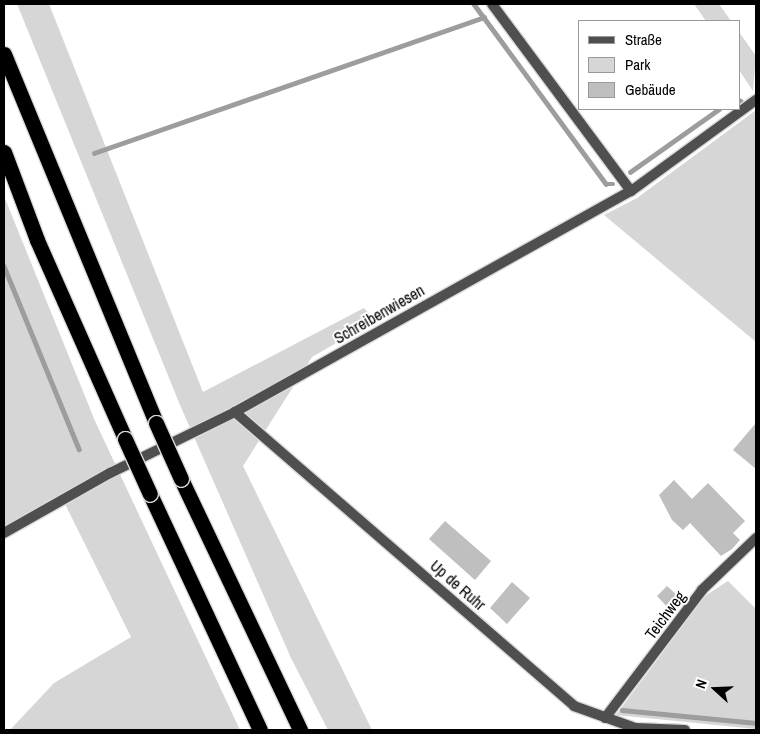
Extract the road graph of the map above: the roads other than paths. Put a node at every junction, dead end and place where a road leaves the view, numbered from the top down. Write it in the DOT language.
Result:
graph roads {
  1 [pos="492,4"];
  2 [pos="4,54"];
  3 [pos="756,100"];
  4 [pos="4,152"];
  5 [pos="632,191"];
  6 [pos="235,412"];
  7 [pos="4,533"];
  8 [pos="756,538"];
  9 [pos="605,718"];
  10 [pos="260,730"];
  11 [pos="300,730"];
  12 [pos="685,730"];
  1 -- 5 [label="street"];
  2 -- 11 [label="highway, bridge"];
  3 -- 5 [label="street, Schreibenwiesen"];
  4 -- 10 [label="highway, bridge"];
  5 -- 6 [label="street, Schreibenwiesen"];
  6 -- 7 [label="street, Schreibenwiesen"];
  6 -- 9 [label="street, Up de Ruhr"];
  8 -- 9 [label="street, Teichweg"];
  9 -- 12 [label="street, Up de Ruhr"];
}
